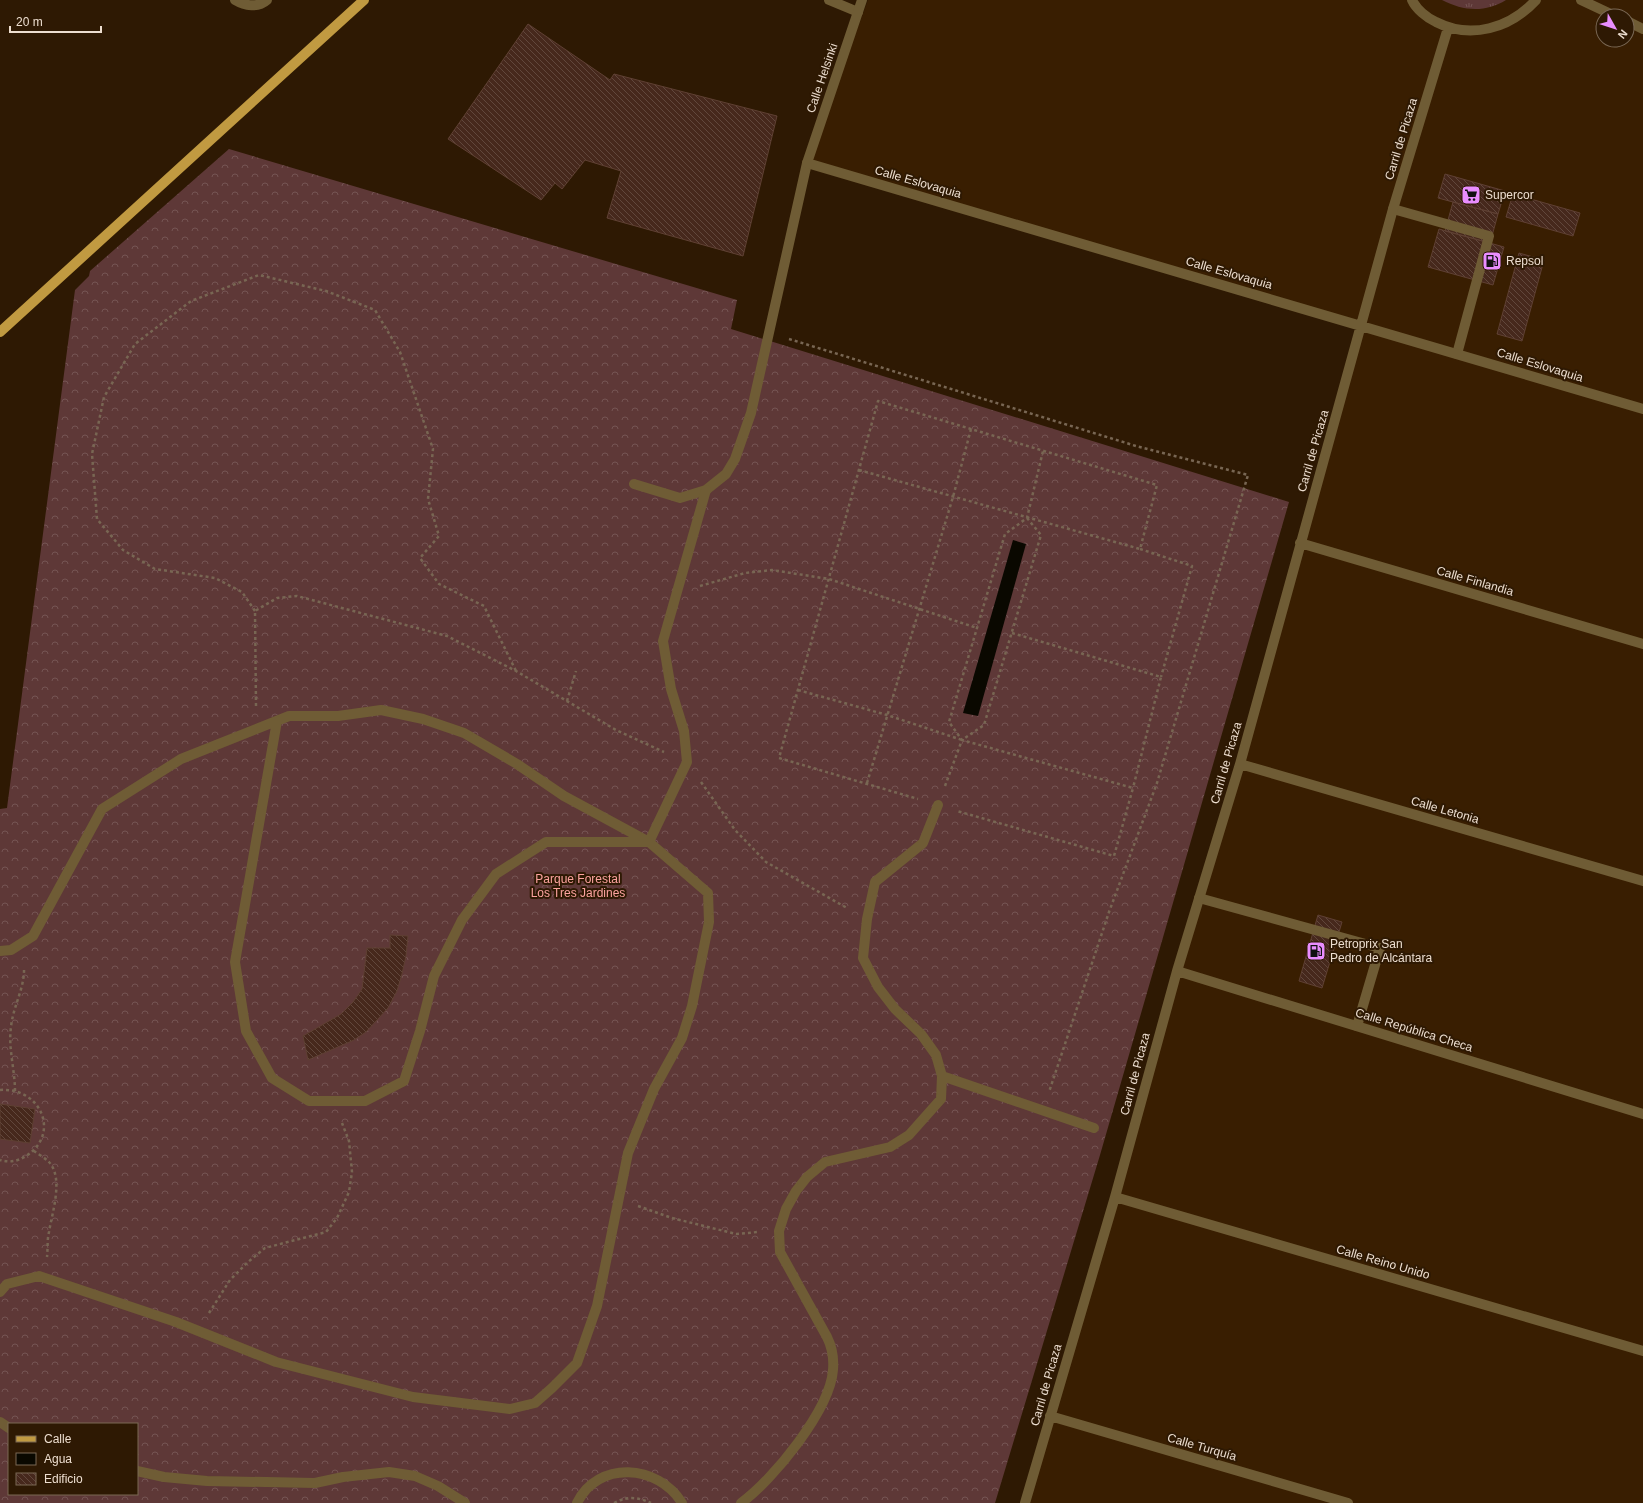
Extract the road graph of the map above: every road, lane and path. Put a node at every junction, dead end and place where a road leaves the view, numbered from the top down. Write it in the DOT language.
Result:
graph roads {
  1 [pos="235,0"];
  2 [pos="267,0"];
  3 [pos="364,0"];
  4 [pos="829,0"];
  5 [pos="862,0"];
  6 [pos="1412,0"];
  7 [pos="1536,0"];
  8 [pos="1581,0"];
  9 [pos="1598,8"];
  10 [pos="858,12"];
  11 [pos="1448,28"];
  12 [pos="807,163"];
  13 [pos="1393,209"];
  14 [pos="1361,326"];
  15 [pos="0,332"];
  16 [pos="769,332"];
  17 [pos="1457,354"];
  18 [pos="1643,409"];
  19 [pos="971,430"];
  20 [pos="1043,451"];
  21 [pos="859,470"];
  22 [pos="634,484"];
  23 [pos="706,490"];
  24 [pos="953,497"];
  25 [pos="1027,518"];
  26 [pos="1300,543"];
  27 [pos="1140,549"];
  28 [pos="829,579"];
  29 [pos="678,592"];
  30 [pos="920,609"];
  31 [pos="254,611"];
  32 [pos="977,628"];
  33 [pos="1012,633"];
  34 [pos="1643,644"];
  35 [pos="516,671"];
  36 [pos="576,671"];
  37 [pos="1161,677"];
  38 [pos="798,690"];
  39 [pos="567,701"];
  40 [pos="887,715"];
  41 [pos="277,721"];
  42 [pos="257,729"];
  43 [pos="962,740"];
  44 [pos="687,762"];
  45 [pos="1240,764"];
  46 [pos="867,783"];
  47 [pos="1134,788"];
  48 [pos="938,805"];
  49 [pos="649,842"];
  50 [pos="1643,881"];
  51 [pos="1199,898"];
  52 [pos="867,919"];
  53 [pos="19,945"];
  54 [pos="0,951"];
  55 [pos="1177,970"];
  56 [pos="1357,1026"];
  57 [pos="942,1076"];
  58 [pos="0,1090"];
  59 [pos="15,1091"];
  60 [pos="331,1101"];
  61 [pos="1042,1111"];
  62 [pos="1643,1114"];
  63 [pos="1094,1128"];
  64 [pos="34,1151"];
  65 [pos="0,1160"];
  66 [pos="1115,1197"];
  67 [pos="619,1199"];
  68 [pos="779,1231"];
  69 [pos="46,1279"];
  70 [pos="0,1292"];
  71 [pos="197,1331"];
  72 [pos="1643,1351"];
  73 [pos="1050,1416"];
  74 [pos="138,1471"];
  75 [pos="465,1503"];
  76 [pos="577,1503"];
  77 [pos="614,1503"];
  78 [pos="651,1503"];
  79 [pos="682,1503"];
  80 [pos="741,1503"];
  81 [pos="1025,1503"];
  82 [pos="1348,1503"];
  1 -- 2 [label="street"];
  3 -- 15 [label="main road"];
  4 -- 10 [label="street"];
  5 -- 10 [label="street, Calle Helsinki"];
  6 -- 11 [label="street"];
  7 -- 11 [label="street"];
  8 -- 9 [label="street"];
  10 -- 12 [label="street, Calle Helsinki"];
  11 -- 13 [label="street, Carril de Picaza"];
  12 -- 14 [label="street, Calle Eslovaquia"];
  12 -- 16 [label="street, Calle Helsinki"];
  13 -- 14 [label="street, Carril de Picaza"];
  13 -- 17 [label="street"];
  14 -- 17 [label="street, Calle Eslovaquia"];
  14 -- 26 [label="street, Carril de Picaza"];
  16 -- 23 [label="street, Calle Helsinki"];
  16 -- 61 [label="path"];
  17 -- 18 [label="street, Calle Eslovaquia"];
  19 -- 20 [label="path"];
  19 -- 21 [label="path"];
  19 -- 24 [label="path"];
  20 -- 25 [label="path"];
  20 -- 27 [label="path"];
  21 -- 24 [label="path"];
  21 -- 28 [label="path"];
  22 -- 23 [label="street"];
  23 -- 29 [label="street"];
  24 -- 25 [label="path"];
  24 -- 30 [label="path"];
  25 -- 27 [label="path"];
  25 -- 32 [label="path"];
  25 -- 33 [label="path"];
  26 -- 34 [label="street, Calle Finlandia"];
  26 -- 45 [label="street, Carril de Picaza"];
  27 -- 37 [label="path"];
  28 -- 29 [label="path"];
  28 -- 30 [label="path"];
  28 -- 38 [label="path"];
  29 -- 44 [label="street"];
  30 -- 32 [label="path"];
  30 -- 40 [label="path"];
  31 -- 35 [label="path"];
  31 -- 35 [label="path"];
  31 -- 42 [label="path"];
  32 -- 43 [label="path"];
  33 -- 37 [label="path"];
  33 -- 43 [label="path"];
  35 -- 39 [label="path"];
  36 -- 39 [label="path"];
  37 -- 47 [label="path"];
  38 -- 40 [label="path"];
  38 -- 46 [label="path"];
  39 -- 44 [label="path"];
  40 -- 43 [label="path"];
  40 -- 46 [label="path"];
  41 -- 42 [label="street"];
  41 -- 49 [label="street"];
  41 -- 60 [label="street"];
  42 -- 53 [label="street"];
  43 -- 47 [label="path"];
  43 -- 48 [label="path"];
  44 -- 49 [label="street"];
  44 -- 52 [label="path"];
  45 -- 50 [label="street, Calle Letonia"];
  45 -- 51 [label="street, Carril de Picaza"];
  46 -- 48 [label="path"];
  47 -- 48 [label="path"];
  48 -- 52 [label="street"];
  49 -- 60 [label="street"];
  49 -- 67 [label="street"];
  51 -- 55 [label="street, Carril de Picaza"];
  51 -- 56 [label="street"];
  52 -- 57 [label="street"];
  53 -- 54 [label="street"];
  53 -- 59 [label="path"];
  55 -- 56 [label="street, Calle República Checa"];
  55 -- 66 [label="street, Carril de Picaza"];
  56 -- 62 [label="street, Calle República Checa"];
  57 -- 61 [label="street"];
  57 -- 68 [label="street"];
  58 -- 59 [label="path"];
  59 -- 64 [label="path"];
  60 -- 71 [label="path"];
  61 -- 63 [label="street"];
  64 -- 65 [label="path"];
  64 -- 69 [label="path"];
  66 -- 72 [label="street, Calle Reino Unido"];
  66 -- 73 [label="street, Carril de Picaza"];
  67 -- 68 [label="path"];
  67 -- 71 [label="street"];
  68 -- 80 [label="street"];
  69 -- 70 [label="street"];
  69 -- 71 [label="street"];
  73 -- 81 [label="street, Carril de Picaza"];
  73 -- 82 [label="street, Calle Turquía"];
  74 -- 75 [label="street"];
  76 -- 79 [label="street"];
  77 -- 78 [label="path"];
}
